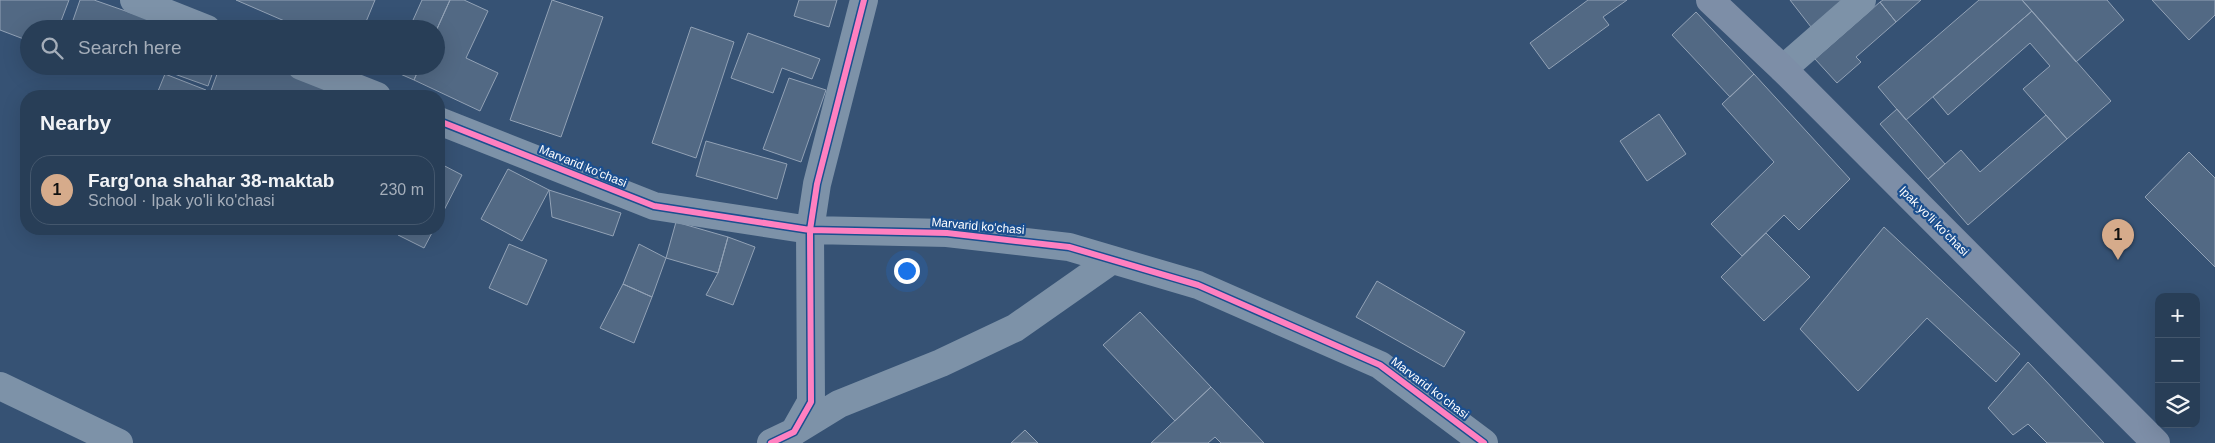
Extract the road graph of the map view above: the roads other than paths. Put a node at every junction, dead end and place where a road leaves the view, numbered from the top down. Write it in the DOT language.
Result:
graph roads {
  1 [pos="134,0"];
  2 [pos="864,0"];
  3 [pos="1710,0"];
  4 [pos="1862,0"];
  5 [pos="184,20"];
  6 [pos="1783,69"];
  7 [pos="324,75"];
  8 [pos="362,90"];
  9 [pos="445,123"];
  10 [pos="810,230"];
  11 [pos="1112,260"];
  12 [pos="0,386"];
  13 [pos="788,439"];
  14 [pos="119,443"];
  15 [pos="1484,443"];
  16 [pos="2156,443"];
  1 -- 5 [label="street"];
  2 -- 10 [label="street"];
  3 -- 6 [label="main road, Ipak yo'li ko'chasi"];
  4 -- 6 [label="street"];
  6 -- 16 [label="main road, Ipak yo'li ko'chasi"];
  7 -- 8 [label="street"];
  9 -- 10 [label="street, Marvarid koʻchasi"];
  10 -- 11 [label="street, Marvarid koʻchasi"];
  10 -- 13 [label="street"];
  11 -- 13 [label="street"];
  11 -- 15 [label="street, Marvarid koʻchasi"];
  12 -- 14 [label="street"];
}
